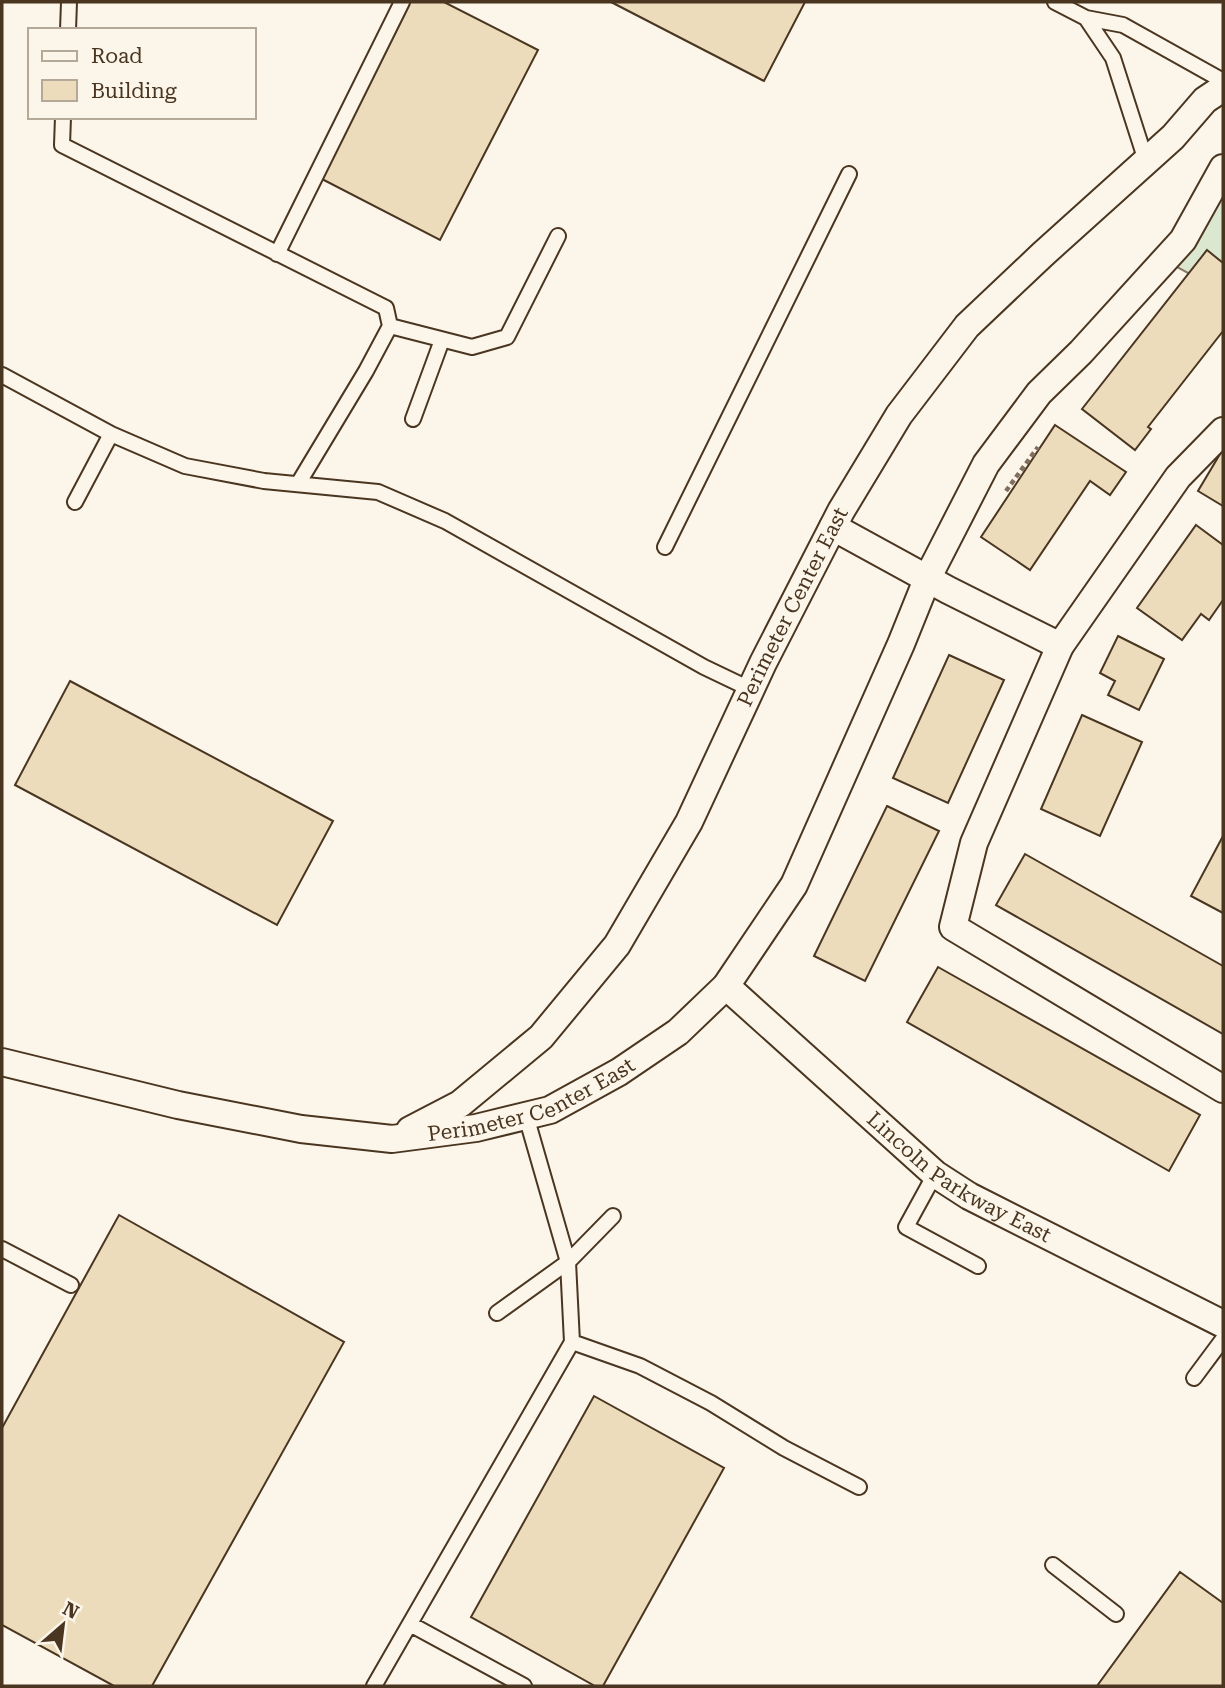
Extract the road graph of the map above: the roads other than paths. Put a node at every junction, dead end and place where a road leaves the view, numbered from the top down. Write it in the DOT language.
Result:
graph roads {
  1 [pos="69,2"];
  2 [pos="402,2"];
  3 [pos="1055,2"];
  4 [pos="1086,18"];
  5 [pos="68,28"];
  6 [pos="1223,81"];
  7 [pos="1223,88"];
  8 [pos="63,119"];
  9 [pos="1146,161"];
  10 [pos="1223,168"];
  11 [pos="849,174"];
  12 [pos="558,236"];
  13 [pos="277,254"];
  14 [pos="390,326"];
  15 [pos="442,340"];
  16 [pos="2,375"];
  17 [pos="412,419"];
  18 [pos="1223,431"];
  19 [pos="111,435"];
  20 [pos="298,484"];
  21 [pos="75,502"];
  22 [pos="833,527"];
  23 [pos="664,547"];
  24 [pos="928,577"];
  25 [pos="1060,646"];
  26 [pos="750,690"];
  27 [pos="726,986"];
  28 [pos="2,1062"];
  29 [pos="1223,1089"];
  30 [pos="526,1116"];
  31 [pos="393,1139"];
  32 [pos="935,1174"];
  33 [pos="613,1216"];
  34 [pos="2,1249"];
  35 [pos="568,1262"];
  36 [pos="978,1266"];
  37 [pos="71,1285"];
  38 [pos="497,1314"];
  39 [pos="1223,1324"];
  40 [pos="1223,1339"];
  41 [pos="572,1342"];
  42 [pos="1194,1378"];
  43 [pos="859,1487"];
  44 [pos="1053,1566"];
  45 [pos="1116,1614"];
  46 [pos="410,1624"];
  47 [pos="374,1686"];
  48 [pos="524,1686"];
  1 -- 5 [label="lane"];
  2 -- 13 [label="lane"];
  3 -- 4 [label="lane"];
  4 -- 6 [label="lane"];
  4 -- 9 [label="lane"];
  7 -- 9 [label="street, Perimeter Center East"];
  8 -- 13 [label="lane"];
  9 -- 22 [label="street, Perimeter Center East"];
  10 -- 24 [label="street, Perimeter Center East"];
  11 -- 23 [label="lane"];
  12 -- 15 [label="lane"];
  13 -- 14 [label="lane"];
  14 -- 15 [label="lane"];
  14 -- 20 [label="lane"];
  15 -- 17 [label="lane"];
  16 -- 19 [label="lane"];
  18 -- 25 [label="street"];
  19 -- 20 [label="lane"];
  19 -- 21 [label="lane"];
  20 -- 26 [label="lane"];
  22 -- 24 [label="street"];
  22 -- 26 [label="street, Perimeter Center East"];
  24 -- 25 [label="street"];
  24 -- 27 [label="street, Perimeter Center East"];
  25 -- 29 [label="street"];
  26 -- 31 [label="street, Perimeter Center East"];
  27 -- 30 [label="street, Perimeter Center East"];
  27 -- 32 [label="street, Lincoln Parkway East"];
  28 -- 31 [label="street, Perimeter Center East"];
  30 -- 31 [label="street, Perimeter Center East"];
  30 -- 35 [label="lane"];
  32 -- 36 [label="lane"];
  32 -- 39 [label="street, Lincoln Parkway East"];
  33 -- 35 [label="lane"];
  34 -- 37 [label="lane"];
  35 -- 38 [label="lane"];
  35 -- 41 [label="lane"];
  40 -- 42 [label="lane"];
  41 -- 43 [label="lane"];
  41 -- 46 [label="lane"];
  44 -- 45 [label="lane"];
  46 -- 47 [label="lane"];
  46 -- 48 [label="lane"];
}
